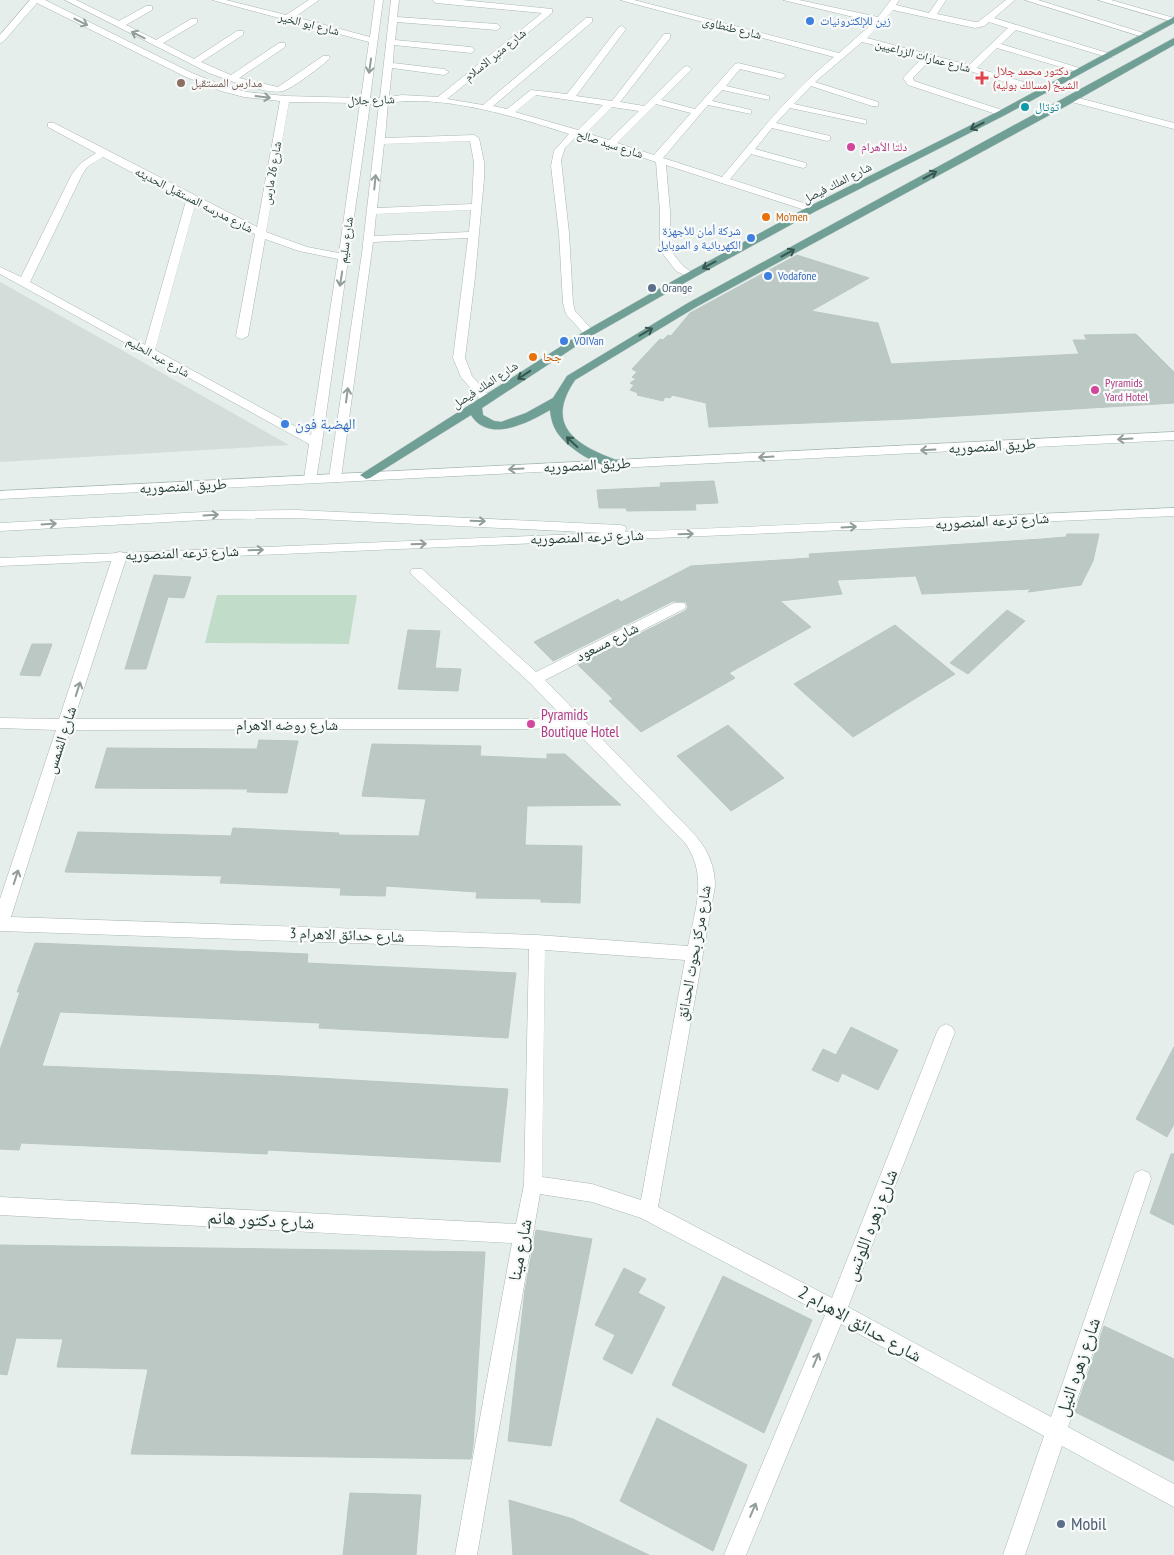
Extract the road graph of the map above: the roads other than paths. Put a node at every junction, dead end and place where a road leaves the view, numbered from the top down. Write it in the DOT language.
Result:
graph roads {
  1 [pos="36,0"];
  2 [pos="69,0"];
  3 [pos="216,0"];
  4 [pos="241,0"];
  5 [pos="315,0"];
  6 [pos="379,0"];
  7 [pos="395,0"];
  8 [pos="436,0"];
  9 [pos="624,0"];
  10 [pos="787,0"];
  11 [pos="942,0"];
  12 [pos="1011,0"];
  13 [pos="1029,0"];
  14 [pos="1102,0"];
  15 [pos="893,3"];
  16 [pos="232,4"];
  17 [pos="149,8"];
  18 [pos="931,16"];
  19 [pos="288,18"];
  20 [pos="393,18"];
  21 [pos="988,19"];
  22 [pos="588,20"];
  23 [pos="879,20"];
  24 [pos="1173,20"];
  25 [pos="194,21"];
  26 [pos="119,25"];
  27 [pos="1014,26"];
  28 [pos="497,27"];
  29 [pos="622,29"];
  30 [pos="240,34"];
  31 [pos="2,35"];
  32 [pos="1146,35"];
  33 [pos="667,36"];
  34 [pos="859,39"];
  35 [pos="374,40"];
  36 [pos="390,42"];
  37 [pos="156,44"];
  38 [pos="1172,44"];
  39 [pos="282,45"];
  40 [pos="995,45"];
  41 [pos="471,50"];
  42 [pos="1110,55"];
  43 [pos="840,56"];
  44 [pos="929,56"];
  45 [pos="326,58"];
  46 [pos="194,63"];
  47 [pos="388,65"];
  48 [pos="971,68"];
  49 [pos="687,69"];
  50 [pos="1081,70"];
  51 [pos="444,72"];
  52 [pos="781,76"];
  53 [pos="232,79"];
  54 [pos="809,83"];
  55 [pos="719,87"];
  56 [pos="1044,91"];
  57 [pos="283,94"];
  58 [pos="366,97"];
  59 [pos="570,97"];
  60 [pos="384,98"];
  61 [pos="402,98"];
  62 [pos="766,98"];
  63 [pos="1071,99"];
  64 [pos="440,100"];
  65 [pos="654,101"];
  66 [pos="706,102"];
  67 [pos="612,103"];
  68 [pos="875,104"];
  69 [pos="788,105"];
  70 [pos="485,108"];
  71 [pos="646,109"];
  72 [pos="697,112"];
  73 [pos="748,112"];
  74 [pos="508,113"];
  75 [pos="1002,113"];
  76 [pos="862,122"];
  77 [pos="51,125"];
  78 [pos="770,125"];
  79 [pos="1174,126"];
  80 [pos="577,133"];
  81 [pos="827,138"];
  82 [pos="379,141"];
  83 [pos="610,144"];
  84 [pos="749,150"];
  85 [pos="103,153"];
  86 [pos="658,160"];
  87 [pos="803,165"];
  88 [pos="724,180"];
  89 [pos="192,199"];
  90 [pos="476,208"];
  91 [pos="812,209"];
  92 [pos="372,211"];
  93 [pos="261,233"];
  94 [pos="474,235"];
  95 [pos="368,239"];
  96 [pos="344,257"];
  97 [pos="0,270"];
  98 [pos="691,275"];
  99 [pos="24,284"];
  100 [pos="589,333"];
  101 [pos="242,336"];
  102 [pos="149,352"];
  103 [pos="487,400"];
  104 [pos="556,401"];
  105 [pos="476,407"];
  106 [pos="1174,436"];
  107 [pos="316,443"];
  108 [pos="615,464"];
  109 [pos="366,476"];
  110 [pos="335,478"];
  111 [pos="310,479"];
  112 [pos="0,495"];
  113 [pos="1174,512"];
  114 [pos="0,527"];
  115 [pos="656,535"];
  116 [pos="120,556"];
  117 [pos="0,562"];
  118 [pos="417,572"];
  119 [pos="679,606"];
  120 [pos="535,679"];
  121 [pos="574,721"];
  122 [pos="0,723"];
  123 [pos="66,726"];
  124 [pos="0,923"];
  125 [pos="538,942"];
  126 [pos="695,954"];
  127 [pos="946,1032"];
  128 [pos="1142,1179"];
  129 [pos="533,1185"];
  130 [pos="0,1206"];
  131 [pos="648,1212"];
  132 [pos="523,1234"];
  133 [pos="837,1311"];
  134 [pos="1056,1432"];
  135 [pos="1174,1496"];
  136 [pos="466,1555"];
  137 [pos="734,1555"];
  138 [pos="1014,1555"];
  1 -- 31 [label="street"];
  1 -- 57 [label="street, شارع جلال, one-way"];
  2 -- 26 [label="street, شارع جلال"];
  3 -- 16 [label="street, شارع ابو الخير"];
  4 -- 16 [label="street"];
  5 -- 19 [label="street"];
  6 -- 35 [label="street, شارع سليم"];
  7 -- 20 [label="street, شارع سليم"];
  8 -- 64 [label="street, شارع منبر الاسلام"];
  9 -- 43 [label="street, شارع طنطاوى"];
  10 -- 23 [label="street"];
  11 -- 18 [label="street"];
  12 -- 21 [label="street"];
  13 -- 32 [label="street"];
  14 -- 24 [label="street"];
  15 -- 18 [label="street"];
  15 -- 23 [label="street"];
  16 -- 19 [label="street, شارع ابو الخير"];
  17 -- 26 [label="street"];
  18 -- 21 [label="street"];
  19 -- 35 [label="street, شارع ابو الخير"];
  20 -- 28 [label="street"];
  20 -- 36 [label="street, شارع سليم"];
  21 -- 27 [label="street"];
  22 -- 70 [label="street"];
  23 -- 34 [label="street"];
  24 -- 32 [label="main road, شارع الملك فيصل"];
  25 -- 37 [label="street"];
  37 -- 26 [label="street, شارع جلال, one-way"];
  27 -- 40 [label="street"];
  27 -- 42 [label="street"];
  29 -- 59 [label="street"];
  30 -- 46 [label="street"];
  32 -- 42 [label="main road, شارع الملك فيصل"];
  33 -- 67 [label="street"];
  34 -- 43 [label="street"];
  34 -- 44 [label="street, شارع عمارات الزراعيين"];
  35 -- 58 [label="street, شارع سليم, one-way"];
  36 -- 41 [label="street"];
  36 -- 47 [label="street, شارع سليم"];
  37 -- 46 [label="street, شارع جلال"];
  38 -- 63 [label="main road"];
  39 -- 53 [label="street"];
  40 -- 48 [label="street"];
  40 -- 50 [label="street"];
  42 -- 50 [label="main road, شارع الملك فيصل"];
  43 -- 54 [label="street"];
  44 -- 48 [label="street, شارع عمارات الزراعيين"];
  44 -- 75 [label="street"];
  45 -- 57 [label="street"];
  46 -- 53 [label="street, شارع جلال"];
  47 -- 51 [label="street"];
  47 -- 60 [label="street, شارع سليم"];
  48 -- 56 [label="street, شارع عمارات الزراعيين"];
  49 -- 65 [label="street"];
  50 -- 56 [label="main road, شارع الملك فيصل"];
  52 -- 55 [label="street"];
  53 -- 57 [label="street, شارع جلال"];
  54 -- 68 [label="street"];
  54 -- 69 [label="street"];
  55 -- 62 [label="street"];
  55 -- 66 [label="street"];
  56 -- 75 [label="main road, شارع الملك فيصل"];
  57 -- 58 [label="street, شارع جلال"];
  57 -- 93 [label="street, شارع 26 مارس"];
  58 -- 60 [label="street, شارع جلال"];
  58 -- 96 [label="street, شارع سليم"];
  59 -- 67 [label="street"];
  59 -- 74 [label="street"];
  60 -- 61 [label="street, شارع جلال"];
  60 -- 82 [label="street, شارع سليم"];
  61 -- 64 [label="street, شارع سيد صالح"];
  63 -- 79 [label="street"];
  104 -- 63 [label="main road, one-way"];
  64 -- 70 [label="street, شارع سيد صالح"];
  65 -- 71 [label="street"];
  65 -- 72 [label="street"];
  66 -- 72 [label="street"];
  66 -- 73 [label="street"];
  67 -- 71 [label="street"];
  67 -- 80 [label="street"];
  69 -- 76 [label="street"];
  69 -- 78 [label="street"];
  70 -- 74 [label="street, شارع سيد صالح"];
  71 -- 83 [label="street"];
  72 -- 86 [label="street"];
  74 -- 80 [label="street, شارع سيد صالح"];
  75 -- 91 [label="main road, شارع الملك فيصل, one-way"];
  77 -- 85 [label="street, شارع مدرسه المستقبل الحديثه"];
  78 -- 81 [label="street"];
  78 -- 84 [label="street"];
  80 -- 83 [label="street, شارع سيد صالح"];
  80 -- 100 [label="street"];
  82 -- 90 [label="street"];
  92 -- 82 [label="street, شارع سليم, one-way"];
  83 -- 86 [label="street, شارع سيد صالح"];
  84 -- 87 [label="street"];
  84 -- 88 [label="street"];
  85 -- 89 [label="street, شارع مدرسه المستقبل الحديثه"];
  85 -- 99 [label="street"];
  86 -- 88 [label="street, شارع سيد صالح"];
  86 -- 98 [label="street"];
  88 -- 91 [label="street, شارع سيد صالح"];
  89 -- 93 [label="street, شارع مدرسه المستقبل الحديثه"];
  89 -- 102 [label="street"];
  90 -- 92 [label="street"];
  90 -- 94 [label="street"];
  91 -- 98 [label="main road, شارع الملك فيصل, one-way"];
  92 -- 95 [label="street, شارع سليم"];
  93 -- 96 [label="street, شارع مدرسه المستقبل الحديثه"];
  93 -- 101 [label="street, شارع 26 مارس"];
  94 -- 95 [label="street"];
  94 -- 103 [label="street"];
  110 -- 95 [label="street, شارع سليم, one-way"];
  96 -- 107 [label="street, شارع سليم, one-way"];
  97 -- 99 [label="street, شارع عبد الحليم"];
  98 -- 100 [label="main road, شارع الملك فيصل"];
  99 -- 102 [label="street, شارع عبد الحليم"];
  100 -- 103 [label="main road, شارع الملك فيصل, one-way"];
  102 -- 107 [label="street, شارع عبد الحليم"];
  103 -- 105 [label="main road, شارع الملك فيصل"];
  104 -- 105 [label="main road"];
  108 -- 104 [label="main road, one-way"];
  105 -- 109 [label="main road, شارع الملك فيصل"];
  106 -- 108 [label="street, طريق المنصوريه, one-way"];
  107 -- 111 [label="street, شارع سليم"];
  108 -- 109 [label="street, طريق المنصوريه, one-way"];
  109 -- 110 [label="street, طريق المنصوريه"];
  110 -- 111 [label="street, طريق المنصوريه"];
  111 -- 112 [label="street, طريق المنصوريه"];
  115 -- 113 [label="street, شارع ترعه المنصوريه, one-way"];
  114 -- 115 [label="street, one-way"];
  116 -- 115 [label="street, شارع ترعه المنصوريه, one-way"];
  116 -- 117 [label="street, شارع ترعه المنصوريه"];
  123 -- 116 [label="street, شارع الشمس, one-way"];
  118 -- 120 [label="street, شارع مركز بحوث الحدائق"];
  119 -- 120 [label="street, شارع مسعود"];
  120 -- 121 [label="street, شارع مركز بحوث الحدائق"];
  121 -- 123 [label="street, شارع روضه الاهرام"];
  121 -- 126 [label="street, شارع مركز بحوث الحدائق"];
  122 -- 123 [label="street, شارع روضه الاهرام"];
  124 -- 123 [label="street, شارع الشمس, one-way"];
  124 -- 125 [label="street, شارع حدائق الاهرام 3"];
  125 -- 126 [label="street, شارع حدائق الاهرام 3"];
  125 -- 129 [label="street, شارع مينا"];
  126 -- 131 [label="street, شارع مركز بحوث الحدائق"];
  127 -- 133 [label="street, شارع زهره اللوتس"];
  128 -- 134 [label="street, شارع زهره النيل"];
  129 -- 131 [label="street, شارع حدائق الاهرام 2"];
  129 -- 132 [label="street, شارع مينا"];
  130 -- 132 [label="street, شارع دكتور هانم"];
  131 -- 133 [label="street, شارع حدائق الاهرام 2"];
  132 -- 136 [label="street, شارع مينا"];
  133 -- 134 [label="street, شارع حدائق الاهرام 2"];
  137 -- 133 [label="street, شارع زهره اللوتس, one-way"];
  134 -- 135 [label="street, شارع حدائق الاهرام 2"];
  134 -- 138 [label="street, شارع زهره النيل"];
}
